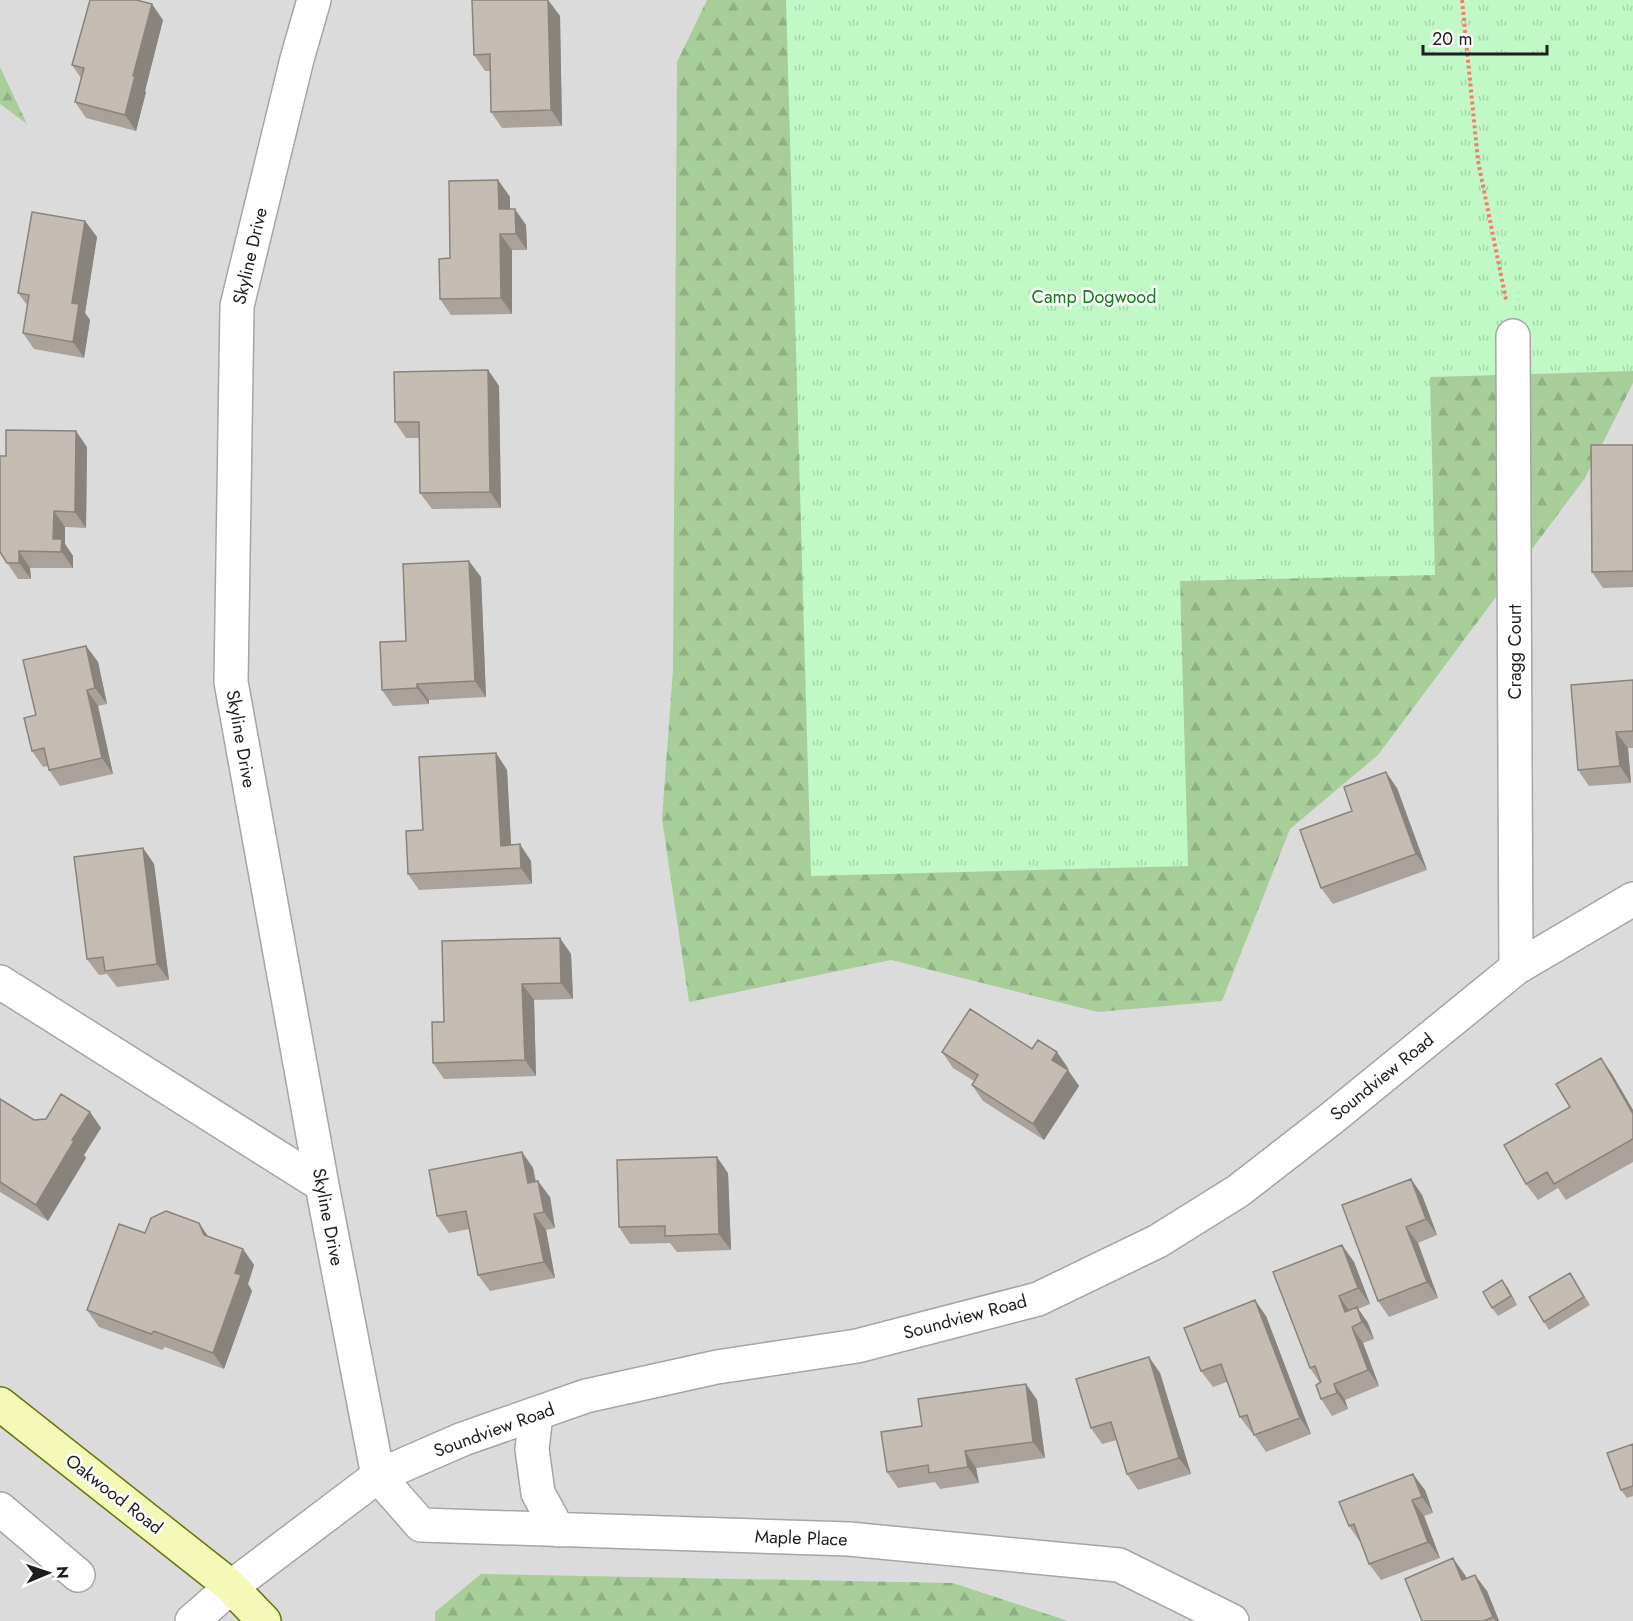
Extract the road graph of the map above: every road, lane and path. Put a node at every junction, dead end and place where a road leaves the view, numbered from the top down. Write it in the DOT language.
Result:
graph roads {
  1 [pos="314,0"];
  2 [pos="1462,0"];
  3 [pos="1513,336"];
  4 [pos="1633,899"];
  5 [pos="1516,968"];
  6 [pos="0,982"];
  7 [pos="322,1185"];
  8 [pos="0,1404"];
  9 [pos="536,1414"];
  10 [pos="378,1476"];
  11 [pos="0,1509"];
  12 [pos="558,1530"];
  13 [pos="78,1575"];
  14 [pos="229,1586"];
  15 [pos="192,1621"];
  16 [pos="264,1621"];
  17 [pos="1232,1621"];
  1 -- 7 [label="street, Skyline Drive"];
  2 -- 3 [label="path"];
  3 -- 5 [label="street, Cragg Court"];
  4 -- 5 [label="street, Soundview Road"];
  5 -- 9 [label="street, Soundview Road"];
  6 -- 7 [label="street"];
  7 -- 10 [label="street, Skyline Drive"];
  8 -- 14 [label="main road, Oakwood Road"];
  9 -- 10 [label="street, Soundview Road"];
  9 -- 12 [label="street"];
  10 -- 12 [label="street, Maple Place"];
  10 -- 14 [label="street, Soundview Road"];
  11 -- 13 [label="street"];
  12 -- 17 [label="street, Maple Place"];
  14 -- 15 [label="street, Soundview Road"];
  14 -- 16 [label="main road, Oakwood Road"];
}
